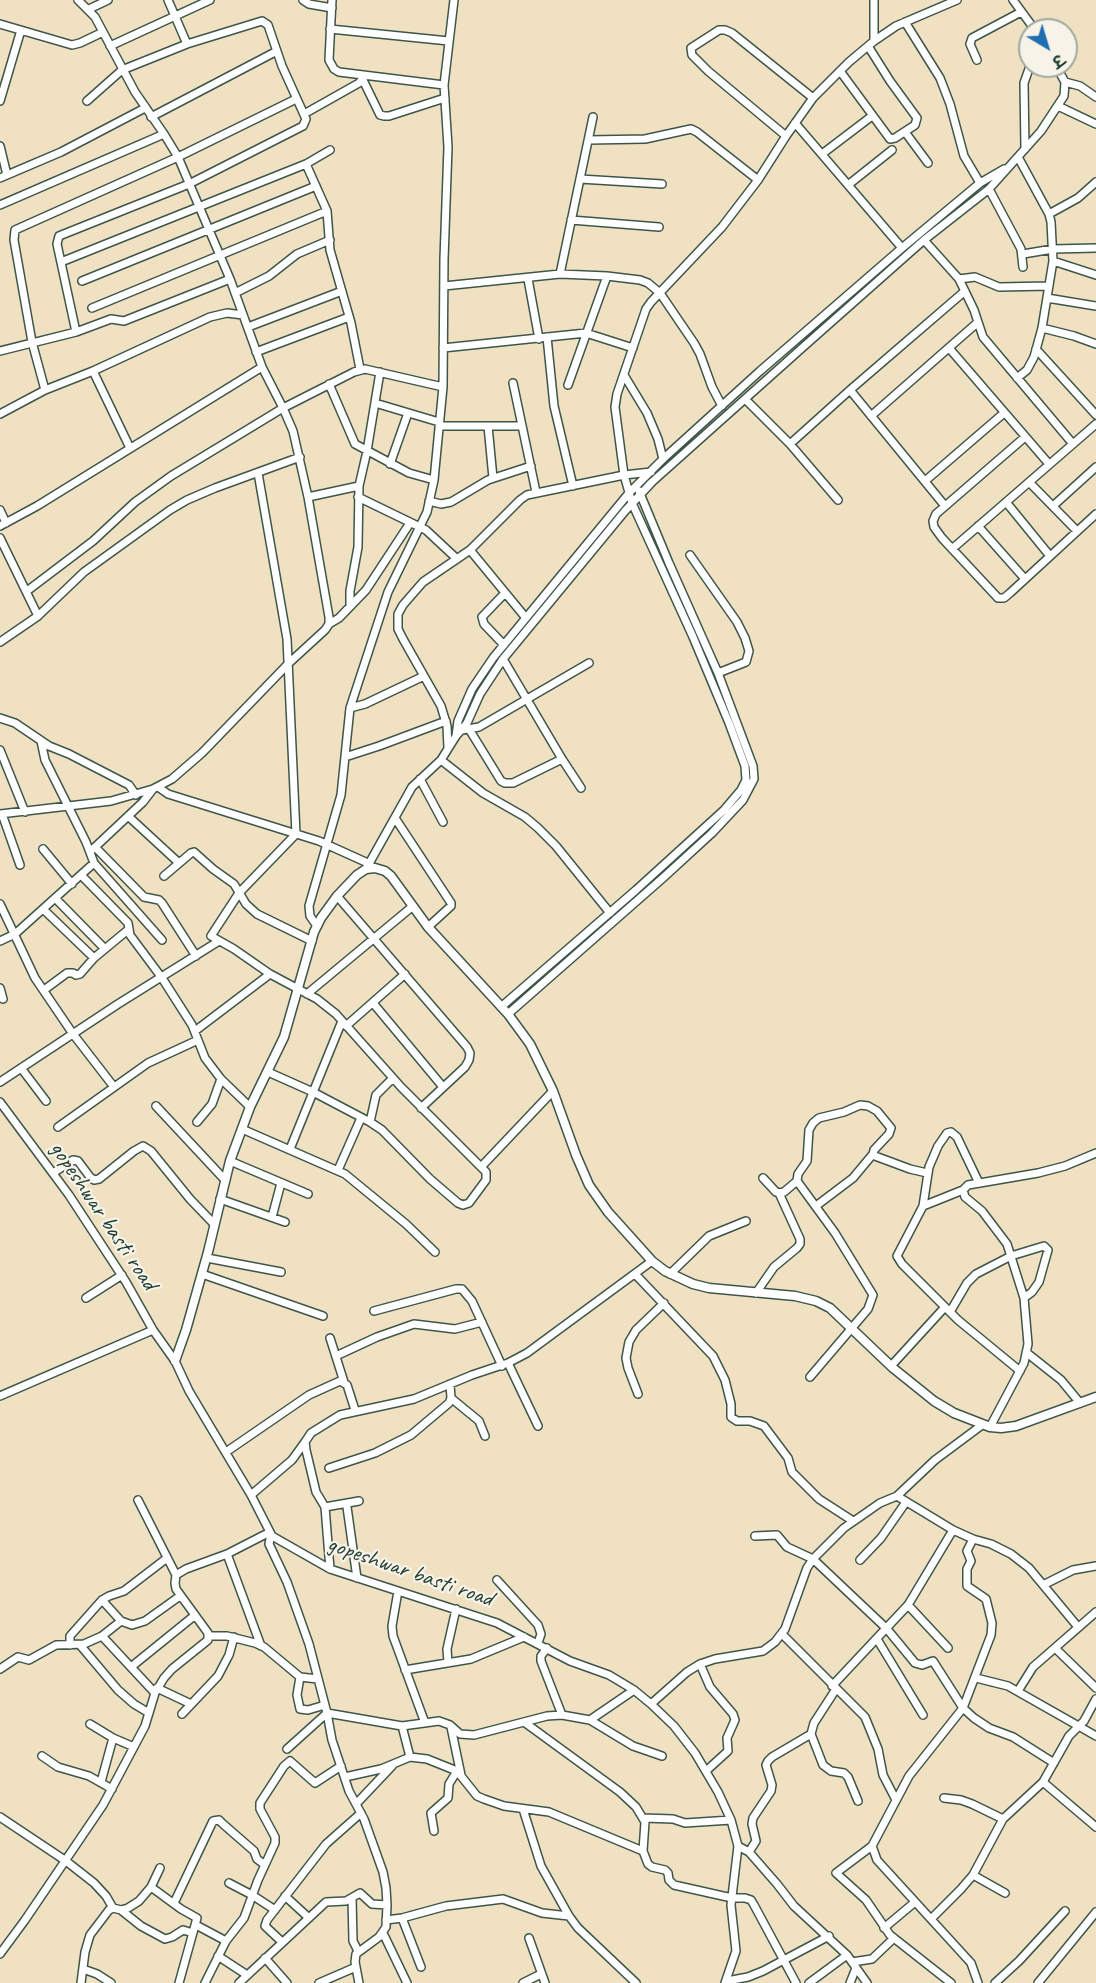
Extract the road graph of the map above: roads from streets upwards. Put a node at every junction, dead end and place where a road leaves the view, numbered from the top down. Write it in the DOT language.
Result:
graph roads {
  1 [pos="78,0"];
  2 [pos="108,0"];
  3 [pos="168,0"];
  4 [pos="210,0"];
  5 [pos="303,0"];
  6 [pos="454,0"];
  7 [pos="874,0"];
  8 [pos="957,0"];
  9 [pos="1013,0"];
  10 [pos="332,4"];
  11 [pos="89,9"];
  12 [pos="1021,12"];
  13 [pos="175,16"];
  14 [pos="1026,18"];
  15 [pos="905,22"];
  16 [pos="0,24"];
  17 [pos="330,29"];
  18 [pos="21,30"];
  19 [pos="103,32"];
  20 [pos="449,41"];
  21 [pos="871,43"];
  22 [pos="187,44"];
  23 [pos="110,46"];
  24 [pos="277,51"];
  25 [pos="977,60"];
  26 [pos="122,70"];
  27 [pos="840,70"];
  28 [pos="365,77"];
  29 [pos="1026,78"];
  30 [pos="1063,78"];
  31 [pos="1065,82"];
  32 [pos="444,85"];
  33 [pos="1096,96"];
  34 [pos="445,98"];
  35 [pos="813,98"];
  36 [pos="296,99"];
  37 [pos="0,101"];
  38 [pos="87,101"];
  39 [pos="1058,106"];
  40 [pos="145,108"];
  41 [pos="304,114"];
  42 [pos="872,116"];
  43 [pos="151,117"];
  44 [pos="593,117"];
  45 [pos="795,123"];
  46 [pos="1096,124"];
  47 [pos="905,132"];
  48 [pos="164,134"];
  49 [pos="786,136"];
  50 [pos="589,140"];
  51 [pos="0,146"];
  52 [pos="1025,149"];
  53 [pos="330,150"];
  54 [pos="892,150"];
  55 [pos="822,154"];
  56 [pos="178,157"];
  57 [pos="1018,157"];
  58 [pos="306,164"];
  59 [pos="928,164"];
  60 [pos="1009,166"];
  61 [pos="4,176"];
  62 [pos="580,180"];
  63 [pos="758,180"];
  64 [pos="980,183"];
  65 [pos="189,184"];
  66 [pos="662,184"];
  67 [pos="1095,184"];
  68 [pos="848,185"];
  69 [pos="316,186"];
  70 [pos="989,189"];
  71 [pos="0,206"];
  72 [pos="199,207"];
  73 [pos="327,211"];
  74 [pos="1049,214"];
  75 [pos="572,220"];
  76 [pos="659,227"];
  77 [pos="209,230"];
  78 [pos="330,240"];
  79 [pos="924,240"];
  80 [pos="902,248"];
  81 [pos="1096,248"];
  82 [pos="1053,249"];
  83 [pos="1023,254"];
  84 [pos="219,255"];
  85 [pos="1053,261"];
  86 [pos="62,262"];
  87 [pos="1023,267"];
  88 [pos="560,274"];
  89 [pos="1096,275"];
  90 [pos="607,276"];
  91 [pos="230,279"];
  92 [pos="528,279"];
  93 [pos="959,279"];
  94 [pos="82,281"];
  95 [pos="444,286"];
  96 [pos="1049,286"];
  97 [pos="342,291"];
  98 [pos="965,291"];
  99 [pos="235,293"];
  100 [pos="660,294"];
  101 [pos="1047,298"];
  102 [pos="1096,306"];
  103 [pos="92,308"];
  104 [pos="243,315"];
  105 [pos="349,317"];
  106 [pos="977,323"];
  107 [pos="248,327"];
  108 [pos="1042,328"];
  109 [pos="76,332"];
  110 [pos="585,333"];
  111 [pos="547,338"];
  112 [pos="539,339"];
  113 [pos="32,342"];
  114 [pos="1096,344"];
  115 [pos="443,348"];
  116 [pos="633,348"];
  117 [pos="949,348"];
  118 [pos="1036,349"];
  119 [pos="0,351"];
  120 [pos="256,352"];
  121 [pos="262,368"];
  122 [pos="360,369"];
  123 [pos="93,371"];
  124 [pos="380,372"];
  125 [pos="624,375"];
  126 [pos="1017,378"];
  127 [pos="513,383"];
  128 [pos="330,384"];
  129 [pos="568,385"];
  130 [pos="443,387"];
  131 [pos="45,390"];
  132 [pos="850,390"];
  133 [pos="745,399"];
  134 [pos="375,403"];
  135 [pos="722,406"];
  136 [pos="283,408"];
  137 [pos="408,413"];
  138 [pos="1004,413"];
  139 [pos="0,414"];
  140 [pos="1096,415"];
  141 [pos="871,416"];
  142 [pos="439,424"];
  143 [pos="1096,424"];
  144 [pos="488,426"];
  145 [pos="522,426"];
  146 [pos="1025,437"];
  147 [pos="790,444"];
  148 [pos="1073,444"];
  149 [pos="130,448"];
  150 [pos="367,451"];
  151 [pos="300,457"];
  152 [pos="663,459"];
  153 [pos="390,464"];
  154 [pos="1049,464"];
  155 [pos="531,466"];
  156 [pos="1096,467"];
  157 [pos="651,471"];
  158 [pos="258,473"];
  159 [pos="624,475"];
  160 [pos="493,478"];
  161 [pos="434,480"];
  162 [pos="925,481"];
  163 [pos="1029,482"];
  164 [pos="359,486"];
  165 [pos="573,486"];
  166 [pos="636,486"];
  167 [pos="536,492"];
  168 [pos="629,493"];
  169 [pos="640,494"];
  170 [pos="308,497"];
  171 [pos="358,497"];
  172 [pos="838,500"];
  173 [pos="429,501"];
  174 [pos="1006,502"];
  175 [pos="632,503"];
  176 [pos="945,506"];
  177 [pos="1053,506"];
  178 [pos="0,510"];
  179 [pos="1096,514"];
  180 [pos="410,523"];
  181 [pos="3,524"];
  182 [pos="978,526"];
  183 [pos="421,528"];
  184 [pos="1077,531"];
  185 [pos="0,538"];
  186 [pos="952,549"];
  187 [pos="470,550"];
  188 [pos="690,555"];
  189 [pos="1050,556"];
  190 [pos="457,559"];
  191 [pos="1025,579"];
  192 [pos="27,591"];
  193 [pos="505,593"];
  194 [pos="350,606"];
  195 [pos="38,616"];
  196 [pos="526,618"];
  197 [pos="329,624"];
  198 [pos="0,642"];
  199 [pos="504,645"];
  200 [pos="502,659"];
  201 [pos="289,663"];
  202 [pos="589,663"];
  203 [pos="718,673"];
  204 [pos="424,676"];
  205 [pos="526,699"];
  206 [pos="350,708"];
  207 [pos="0,718"];
  208 [pos="446,721"];
  209 [pos="465,729"];
  210 [pos="456,736"];
  211 [pos="40,741"];
  212 [pos="448,748"];
  213 [pos="0,750"];
  214 [pos="345,757"];
  215 [pos="562,759"];
  216 [pos="441,760"];
  217 [pos="420,779"];
  218 [pos="156,788"];
  219 [pos="581,789"];
  220 [pos="136,795"];
  221 [pos="68,807"];
  222 [pos="25,812"];
  223 [pos="1,814"];
  224 [pos="128,816"];
  225 [pos="395,818"];
  226 [pos="443,822"];
  227 [pos="296,834"];
  228 [pos="327,844"];
  229 [pos="43,849"];
  230 [pos="93,849"];
  231 [pos="94,863"];
  232 [pos="179,863"];
  233 [pos="20,865"];
  234 [pos="368,867"];
  235 [pos="81,875"];
  236 [pos="164,876"];
  237 [pos="72,884"];
  238 [pos="239,893"];
  239 [pos="337,896"];
  240 [pos="55,898"];
  241 [pos="0,904"];
  242 [pos="413,906"];
  243 [pos="43,909"];
  244 [pos="610,913"];
  245 [pos="317,926"];
  246 [pos="428,927"];
  247 [pos="129,929"];
  248 [pos="15,934"];
  249 [pos="373,939"];
  250 [pos="162,940"];
  251 [pos="0,941"];
  252 [pos="219,941"];
  253 [pos="312,941"];
  254 [pos="105,949"];
  255 [pos="196,956"];
  256 [pos="94,958"];
  257 [pos="405,974"];
  258 [pos="270,975"];
  259 [pos="162,978"];
  260 [pos="0,988"];
  261 [pos="44,990"];
  262 [pos="303,992"];
  263 [pos="3,999"];
  264 [pos="373,1003"];
  265 [pos="501,1007"];
  266 [pos="508,1014"];
  267 [pos="344,1023"];
  268 [pos="195,1031"];
  269 [pos="73,1034"];
  270 [pos="198,1040"];
  271 [pos="21,1068"];
  272 [pos="268,1072"];
  273 [pos="393,1078"];
  274 [pos="221,1079"];
  275 [pos="0,1082"];
  276 [pos="114,1087"];
  277 [pos="443,1087"];
  278 [pos="553,1091"];
  279 [pos="313,1092"];
  280 [pos="46,1101"];
  281 [pos="0,1102"];
  282 [pos="156,1106"];
  283 [pos="250,1107"];
  284 [pos="421,1108"];
  285 [pos="361,1118"];
  286 [pos="197,1122"];
  287 [pos="370,1122"];
  288 [pos="58,1127"];
  289 [pos="242,1128"];
  290 [pos="290,1149"];
  291 [pos="1096,1153"];
  292 [pos="873,1154"];
  293 [pos="230,1161"];
  294 [pos="481,1167"];
  295 [pos="338,1170"];
  296 [pos="53,1173"];
  297 [pos="927,1173"];
  298 [pos="764,1178"];
  299 [pos="225,1180"];
  300 [pos="797,1181"];
  301 [pos="281,1183"];
  302 [pos="979,1183"];
  303 [pos="963,1190"];
  304 [pos="779,1193"];
  305 [pos="308,1194"];
  306 [pos="220,1199"];
  307 [pos="816,1206"];
  308 [pos="923,1206"];
  309 [pos="272,1217"];
  310 [pos="746,1221"];
  311 [pos="285,1222"];
  312 [pos="214,1224"];
  313 [pos="435,1252"];
  314 [pos="1011,1256"];
  315 [pos="207,1258"];
  316 [pos="652,1261"];
  317 [pos="281,1272"];
  318 [pos="202,1274"];
  319 [pos="635,1274"];
  320 [pos="670,1274"];
  321 [pos="122,1275"];
  322 [pos="756,1293"];
  323 [pos="86,1298"];
  324 [pos="1024,1298"];
  325 [pos="664,1303"];
  326 [pos="948,1310"];
  327 [pos="374,1311"];
  328 [pos="323,1316"];
  329 [pos="482,1322"];
  330 [pos="852,1327"];
  331 [pos="153,1330"];
  332 [pos="330,1338"];
  333 [pos="1027,1353"];
  334 [pos="336,1356"];
  335 [pos="175,1361"];
  336 [pos="505,1365"];
  337 [pos="891,1366"];
  338 [pos="1020,1371"];
  339 [pos="810,1377"];
  340 [pos="344,1383"];
  341 [pos="450,1384"];
  342 [pos="638,1394"];
  343 [pos="0,1396"];
  344 [pos="452,1398"];
  345 [pos="1096,1398"];
  346 [pos="1080,1403"];
  347 [pos="355,1410"];
  348 [pos="538,1426"];
  349 [pos="986,1426"];
  350 [pos="485,1436"];
  351 [pos="305,1442"];
  352 [pos="226,1452"];
  353 [pos="329,1468"];
  354 [pos="252,1496"];
  355 [pos="897,1496"];
  356 [pos="138,1500"];
  357 [pos="358,1501"];
  358 [pos="906,1502"];
  359 [pos="325,1507"];
  360 [pos="347,1507"];
  361 [pos="853,1521"];
  362 [pos="952,1530"];
  363 [pos="271,1534"];
  364 [pos="755,1536"];
  365 [pos="973,1539"];
  366 [pos="227,1554"];
  367 [pos="167,1558"];
  368 [pos="813,1559"];
  369 [pos="860,1560"];
  370 [pos="1096,1566"];
  371 [pos="330,1569"];
  372 [pos="176,1575"];
  373 [pos="357,1578"];
  374 [pos="497,1580"];
  375 [pos="1043,1585"];
  376 [pos="398,1591"];
  377 [pos="180,1596"];
  378 [pos="102,1600"];
  379 [pos="908,1605"];
  380 [pos="456,1609"];
  381 [pos="1096,1612"];
  382 [pos="194,1616"];
  383 [pos="121,1621"];
  384 [pos="1078,1627"];
  385 [pos="887,1629"];
  386 [pos="782,1634"];
  387 [pos="102,1636"];
  388 [pos="209,1636"];
  389 [pos="234,1637"];
  390 [pos="524,1637"];
  391 [pos="877,1639"];
  392 [pos="538,1643"];
  393 [pos="70,1645"];
  394 [pos="80,1645"];
  395 [pos="261,1646"];
  396 [pos="547,1648"];
  397 [pos="948,1648"];
  398 [pos="1055,1648"];
  399 [pos="448,1663"];
  400 [pos="700,1664"];
  401 [pos="131,1667"];
  402 [pos="0,1669"];
  403 [pos="405,1670"];
  404 [pos="300,1677"];
  405 [pos="976,1678"];
  406 [pos="318,1679"];
  407 [pos="834,1687"];
  408 [pos="1096,1688"];
  409 [pos="634,1690"];
  410 [pos="156,1691"];
  411 [pos="1018,1691"];
  412 [pos="1096,1699"];
  413 [pos="190,1704"];
  414 [pos="651,1704"];
  415 [pos="325,1705"];
  416 [pos="963,1708"];
  417 [pos="149,1713"];
  418 [pos="327,1713"];
  419 [pos="182,1714"];
  420 [pos="562,1715"];
  421 [pos="923,1715"];
  422 [pos="590,1720"];
  423 [pos="524,1722"];
  424 [pos="424,1723"];
  425 [pos="90,1724"];
  426 [pos="450,1725"];
  427 [pos="402,1726"];
  428 [pos="1080,1726"];
  429 [pos="811,1734"];
  430 [pos="1096,1736"];
  431 [pos="113,1738"];
  432 [pos="134,1747"];
  433 [pos="287,1749"];
  434 [pos="42,1756"];
  435 [pos="662,1756"];
  436 [pos="410,1757"];
  437 [pos="396,1762"];
  438 [pos="1054,1763"];
  439 [pos="341,1766"];
  440 [pos="706,1771"];
  441 [pos="459,1773"];
  442 [pos="345,1776"];
  443 [pos="101,1782"];
  444 [pos="1043,1782"];
  445 [pos="112,1789"];
  446 [pos="944,1798"];
  447 [pos="897,1800"];
  448 [pos="858,1801"];
  449 [pos="356,1804"];
  450 [pos="523,1809"];
  451 [pos="361,1813"];
  452 [pos="0,1817"];
  453 [pos="643,1818"];
  454 [pos="1003,1819"];
  455 [pos="731,1820"];
  456 [pos="1096,1827"];
  457 [pos="434,1831"];
  458 [pos="738,1846"];
  459 [pos="872,1846"];
  460 [pos="642,1851"];
  461 [pos="749,1852"];
  462 [pos="66,1861"];
  463 [pos="265,1865"];
  464 [pos="160,1868"];
  465 [pos="973,1875"];
  466 [pos="229,1883"];
  467 [pos="151,1887"];
  468 [pos="1005,1893"];
  469 [pos="252,1895"];
  470 [pos="285,1896"];
  471 [pos="352,1898"];
  472 [pos="732,1898"];
  473 [pos="915,1902"];
  474 [pos="174,1903"];
  475 [pos="387,1905"];
  476 [pos="117,1909"];
  477 [pos="275,1910"];
  478 [pos="1065,1911"];
  479 [pos="1096,1912"];
  480 [pos="569,1917"];
  481 [pos="309,1918"];
  482 [pos="402,1918"];
  483 [pos="931,1919"];
  484 [pos="386,1920"];
  485 [pos="196,1925"];
  486 [pos="884,1928"];
  487 [pos="193,1933"];
  488 [pos="383,1933"];
  489 [pos="829,1936"];
  490 [pos="529,1938"];
  491 [pos="894,1938"];
  492 [pos="225,1941"];
  493 [pos="282,1942"];
  494 [pos="358,1951"];
  495 [pos="0,1954"];
  496 [pos="218,1956"];
  497 [pos="265,1958"];
  498 [pos="784,1960"];
  499 [pos="852,1961"];
  500 [pos="356,1967"];
  501 [pos="421,1967"];
  502 [pos="83,1969"];
  503 [pos="541,1974"];
  504 [pos="248,1975"];
  505 [pos="726,1982"];
  506 [pos="81,1983"];
  507 [pos="111,1983"];
  508 [pos="179,1983"];
  509 [pos="205,1983"];
  510 [pos="239,1983"];
  511 [pos="287,1983"];
  512 [pos="319,1983"];
  513 [pos="359,1983"];
  514 [pos="407,1983"];
  515 [pos="523,1983"];
  516 [pos="545,1983"];
  517 [pos="636,1983"];
  518 [pos="795,1983"];
  519 [pos="809,1983"];
  520 [pos="850,1983"];
  521 [pos="867,1983"];
  522 [pos="951,1983"];
  523 [pos="978,1983"];
  524 [pos="995,1983"];
  525 [pos="1038,1983"];
  1 -- 11 [label="street"];
  2 -- 11 [label="street"];
  3 -- 13 [label="street"];
  4 -- 13 [label="street"];
  5 -- 10 [label="street"];
  6 -- 20 [label="street"];
  7 -- 21 [label="street"];
  8 -- 15 [label="street"];
  9 -- 12 [label="street"];
  10 -- 17 [label="street"];
  11 -- 19 [label="street"];
  12 -- 14 [label="street"];
  12 -- 25 [label="street"];
  13 -- 22 [label="street"];
  13 -- 23 [label="street"];
  15 -- 21 [label="street"];
  15 -- 64 [label="street"];
  16 -- 18 [label="street"];
  17 -- 20 [label="street"];
  17 -- 28 [label="street"];
  18 -- 19 [label="street"];
  18 -- 37 [label="street"];
  19 -- 23 [label="street"];
  20 -- 32 [label="street"];
  21 -- 27 [label="street"];
  21 -- 47 [label="street"];
  22 -- 24 [label="street"];
  22 -- 26 [label="street"];
  23 -- 26 [label="street"];
  24 -- 36 [label="street"];
  24 -- 43 [label="street"];
  26 -- 38 [label="street"];
  26 -- 40 [label="street"];
  27 -- 35 [label="street"];
  27 -- 42 [label="street"];
  28 -- 32 [label="street"];
  28 -- 34 [label="street"];
  28 -- 41 [label="street"];
  29 -- 52 [label="street"];
  30 -- 31 [label="street"];
  31 -- 33 [label="street"];
  31 -- 39 [label="street"];
  32 -- 34 [label="street"];
  34 -- 95 [label="street"];
  35 -- 45 [label="street"];
  35 -- 49 [label="street"];
  36 -- 41 [label="street"];
  36 -- 56 [label="street"];
  39 -- 46 [label="street"];
  39 -- 52 [label="street"];
  40 -- 43 [label="street"];
  40 -- 61 [label="street"];
  41 -- 65 [label="street"];
  42 -- 47 [label="street"];
  42 -- 55 [label="street"];
  43 -- 48 [label="street"];
  44 -- 50 [label="street"];
  45 -- 49 [label="street"];
  45 -- 55 [label="street"];
  47 -- 59 [label="street"];
  48 -- 56 [label="street"];
  48 -- 71 [label="street"];
  49 -- 63 [label="street"];
  50 -- 62 [label="street"];
  50 -- 63 [label="street"];
  51 -- 61 [label="street"];
  52 -- 57 [label="street"];
  53 -- 58 [label="street"];
  54 -- 68 [label="street"];
  55 -- 68 [label="street"];
  56 -- 65 [label="street"];
  56 -- 113 [label="street"];
  57 -- 60 [label="street"];
  57 -- 74 [label="street"];
  58 -- 69 [label="street"];
  58 -- 72 [label="street"];
  60 -- 64 [label="street"];
  60 -- 70 [label="street"];
  62 -- 66 [label="street"];
  62 -- 75 [label="street"];
  63 -- 100 [label="street"];
  64 -- 80 [label="street"];
  65 -- 72 [label="street"];
  65 -- 86 [label="street"];
  67 -- 74 [label="street"];
  68 -- 80 [label="street"];
  69 -- 73 [label="street"];
  69 -- 77 [label="street"];
  70 -- 79 [label="street"];
  70 -- 83 [label="street"];
  72 -- 77 [label="street"];
  72 -- 86 [label="street"];
  73 -- 78 [label="street"];
  73 -- 84 [label="street"];
  74 -- 82 [label="street"];
  75 -- 76 [label="street"];
  75 -- 88 [label="street"];
  77 -- 84 [label="street"];
  77 -- 94 [label="street"];
  78 -- 97 [label="street"];
  78 -- 99 [label="street"];
  79 -- 93 [label="street"];
  79 -- 133 [label="street"];
  80 -- 135 [label="street"];
  81 -- 82 [label="street"];
  82 -- 83 [label="street"];
  82 -- 85 [label="street"];
  83 -- 87 [label="street"];
  84 -- 91 [label="street"];
  84 -- 103 [label="street"];
  85 -- 89 [label="street"];
  85 -- 96 [label="street"];
  86 -- 109 [label="street"];
  88 -- 90 [label="street"];
  88 -- 92 [label="street"];
  90 -- 100 [label="street"];
  90 -- 110 [label="street"];
  91 -- 99 [label="street"];
  91 -- 109 [label="street"];
  92 -- 95 [label="street"];
  92 -- 112 [label="street"];
  93 -- 96 [label="street"];
  93 -- 98 [label="street"];
  95 -- 115 [label="street"];
  96 -- 101 [label="street"];
  97 -- 105 [label="street"];
  97 -- 107 [label="street"];
  98 -- 106 [label="street"];
  98 -- 132 [label="street"];
  99 -- 104 [label="street"];
  100 -- 116 [label="street"];
  100 -- 135 [label="street"];
  101 -- 102 [label="street"];
  101 -- 108 [label="street"];
  104 -- 107 [label="street"];
  104 -- 123 [label="street"];
  105 -- 120 [label="street"];
  105 -- 122 [label="street"];
  106 -- 117 [label="street"];
  106 -- 126 [label="street"];
  107 -- 120 [label="street"];
  108 -- 114 [label="street"];
  108 -- 118 [label="street"];
  109 -- 113 [label="street"];
  110 -- 111 [label="street"];
  110 -- 116 [label="street"];
  110 -- 129 [label="street"];
  111 -- 112 [label="street"];
  111 -- 165 [label="street"];
  112 -- 115 [label="street"];
  113 -- 119 [label="street"];
  113 -- 131 [label="street"];
  115 -- 130 [label="street"];
  116 -- 125 [label="street"];
  117 -- 138 [label="street"];
  117 -- 141 [label="street"];
  118 -- 126 [label="street"];
  118 -- 140 [label="street"];
  120 -- 121 [label="street"];
  121 -- 136 [label="street"];
  121 -- 149 [label="street"];
  122 -- 124 [label="street"];
  122 -- 128 [label="street"];
  123 -- 131 [label="street"];
  123 -- 149 [label="street"];
  124 -- 130 [label="street"];
  124 -- 134 [label="street"];
  125 -- 152 [label="street"];
  125 -- 159 [label="street"];
  126 -- 148 [label="street"];
  127 -- 145 [label="street"];
  128 -- 136 [label="street"];
  128 -- 150 [label="street"];
  130 -- 142 [label="street"];
  131 -- 139 [label="street"];
  132 -- 141 [label="street"];
  132 -- 147 [label="street"];
  133 -- 147 [label="street"];
  133 -- 169 [label="street"];
  134 -- 137 [label="street"];
  134 -- 150 [label="street"];
  135 -- 152 [label="street"];
  136 -- 151 [label="street"];
  136 -- 192 [label="street"];
  137 -- 142 [label="street"];
  137 -- 153 [label="street"];
  138 -- 146 [label="street"];
  138 -- 162 [label="street"];
  141 -- 162 [label="street"];
  142 -- 144 [label="street"];
  142 -- 161 [label="street"];
  143 -- 148 [label="street"];
  144 -- 145 [label="street"];
  144 -- 160 [label="street"];
  145 -- 155 [label="street"];
  146 -- 154 [label="street"];
  146 -- 176 [label="street"];
  147 -- 172 [label="street"];
  148 -- 154 [label="street"];
  149 -- 181 [label="street"];
  150 -- 153 [label="street"];
  150 -- 164 [label="street"];
  151 -- 158 [label="street"];
  151 -- 170 [label="street"];
  152 -- 157 [label="street"];
  153 -- 161 [label="street"];
  154 -- 163 [label="street"];
  155 -- 160 [label="street"];
  155 -- 167 [label="street"];
  156 -- 177 [label="street"];
  157 -- 159 [label="street"];
  157 -- 166 [label="street"];
  158 -- 195 [label="street"];
  158 -- 201 [label="street"];
  159 -- 165 [label="street"];
  159 -- 168 [label="street"];
  160 -- 173 [label="street"];
  161 -- 173 [label="street"];
  162 -- 176 [label="street"];
  163 -- 174 [label="street"];
  163 -- 177 [label="street"];
  164 -- 170 [label="street"];
  164 -- 171 [label="street"];
  165 -- 167 [label="street"];
  166 -- 168 [label="street"];
  166 -- 169 [label="street"];
  167 -- 187 [label="street"];
  168 -- 175 [label="street"];
  168 -- 196 [label="street"];
  169 -- 175 [label="street"];
  169 -- 203 [label="street"];
  170 -- 197 [label="street"];
  171 -- 180 [label="street"];
  171 -- 194 [label="street"];
  173 -- 183 [label="street"];
  174 -- 182 [label="street"];
  174 -- 189 [label="street"];
  175 -- 200 [label="street"];
  175 -- 244 [label="street"];
  176 -- 186 [label="street"];
  177 -- 184 [label="street"];
  178 -- 181 [label="street"];
  179 -- 184 [label="street"];
  180 -- 183 [label="street"];
  180 -- 194 [label="street"];
  182 -- 186 [label="street"];
  182 -- 191 [label="street"];
  183 -- 190 [label="street"];
  183 -- 206 [label="street"];
  184 -- 189 [label="street"];
  185 -- 192 [label="street"];
  186 -- 191 [label="street"];
  187 -- 190 [label="street"];
  187 -- 193 [label="street"];
  188 -- 203 [label="street"];
  189 -- 191 [label="street"];
  190 -- 204 [label="street"];
  192 -- 195 [label="street"];
  193 -- 196 [label="street"];
  193 -- 199 [label="street"];
  194 -- 197 [label="street"];
  195 -- 198 [label="street"];
  196 -- 199 [label="street"];
  197 -- 201 [label="street"];
  199 -- 210 [label="street"];
  200 -- 205 [label="street"];
  200 -- 209 [label="street"];
  201 -- 218 [label="street"];
  201 -- 227 [label="street"];
  202 -- 205 [label="street"];
  203 -- 266 [label="street"];
  204 -- 206 [label="street"];
  204 -- 208 [label="street"];
  205 -- 209 [label="street"];
  205 -- 215 [label="street"];
  206 -- 214 [label="street"];
  207 -- 211 [label="street"];
  208 -- 212 [label="street"];
  208 -- 214 [label="street"];
  209 -- 210 [label="street"];
  209 -- 215 [label="street"];
  210 -- 212 [label="street"];
  211 -- 220 [label="street"];
  211 -- 221 [label="street"];
  212 -- 216 [label="street"];
  213 -- 222 [label="street"];
  214 -- 228 [label="street"];
  215 -- 219 [label="street"];
  216 -- 217 [label="street"];
  216 -- 244 [label="street"];
  217 -- 225 [label="street"];
  217 -- 226 [label="street"];
  218 -- 220 [label="street"];
  218 -- 224 [label="street"];
  218 -- 227 [label="street"];
  220 -- 221 [label="street"];
  221 -- 222 [label="street"];
  221 -- 230 [label="street"];
  222 -- 223 [label="street"];
  223 -- 233 [label="street"];
  224 -- 230 [label="street"];
  224 -- 232 [label="street"];
  225 -- 234 [label="street"];
  225 -- 246 [label="street"];
  227 -- 228 [label="street"];
  227 -- 238 [label="street"];
  228 -- 234 [label="street"];
  228 -- 245 [label="street"];
  229 -- 237 [label="street"];
  230 -- 231 [label="street"];
  230 -- 255 [label="street"];
  231 -- 235 [label="street"];
  231 -- 250 [label="street"];
  232 -- 236 [label="street"];
  232 -- 238 [label="street"];
  234 -- 239 [label="street"];
  234 -- 242 [label="street"];
  235 -- 237 [label="street"];
  235 -- 247 [label="street"];
  237 -- 240 [label="street"];
  238 -- 252 [label="street"];
  238 -- 253 [label="street"];
  239 -- 245 [label="street"];
  239 -- 249 [label="street"];
  240 -- 243 [label="street"];
  240 -- 254 [label="street"];
  241 -- 248 [label="street"];
  242 -- 246 [label="street"];
  242 -- 249 [label="street"];
  243 -- 248 [label="street"];
  243 -- 256 [label="street"];
  244 -- 265 [label="street"];
  245 -- 253 [label="street"];
  246 -- 265 [label="street"];
  247 -- 254 [label="street"];
  247 -- 259 [label="street"];
  248 -- 251 [label="street"];
  248 -- 261 [label="street"];
  249 -- 257 [label="street"];
  249 -- 262 [label="street"];
  252 -- 255 [label="street"];
  252 -- 258 [label="street"];
  253 -- 262 [label="street"];
  254 -- 256 [label="street"];
  255 -- 259 [label="street"];
  256 -- 261 [label="street"];
  257 -- 264 [label="street"];
  257 -- 277 [label="street"];
  258 -- 262 [label="street"];
  258 -- 268 [label="street"];
  259 -- 268 [label="street"];
  259 -- 269 [label="street"];
  260 -- 263 [label="street"];
  261 -- 269 [label="street"];
  262 -- 267 [label="street"];
  262 -- 272 [label="street"];
  264 -- 267 [label="street"];
  264 -- 277 [label="street"];
  265 -- 266 [label="street"];
  266 -- 278 [label="street"];
  267 -- 273 [label="street"];
  267 -- 279 [label="street"];
  268 -- 270 [label="street"];
  269 -- 271 [label="street"];
  269 -- 276 [label="street"];
  270 -- 274 [label="street"];
  270 -- 276 [label="street"];
  271 -- 275 [label="street"];
  271 -- 280 [label="street"];
  272 -- 279 [label="street"];
  272 -- 283 [label="street"];
  273 -- 284 [label="street"];
  273 -- 287 [label="street"];
  274 -- 283 [label="street"];
  274 -- 286 [label="street"];
  276 -- 288 [label="street"];
  277 -- 284 [label="street"];
  278 -- 294 [label="street"];
  278 -- 316 [label="street"];
  279 -- 285 [label="street"];
  279 -- 290 [label="street"];
  281 -- 296 [label="street, gopeshwar basti road"];
  282 -- 299 [label="street"];
  283 -- 289 [label="street"];
  284 -- 294 [label="street"];
  285 -- 287 [label="street"];
  285 -- 295 [label="street"];
  287 -- 294 [label="street"];
  289 -- 290 [label="street"];
  289 -- 293 [label="street"];
  290 -- 295 [label="street"];
  291 -- 302 [label="street"];
  292 -- 297 [label="street"];
  292 -- 300 [label="street"];
  292 -- 307 [label="street"];
  293 -- 299 [label="street"];
  293 -- 301 [label="street"];
  295 -- 313 [label="street"];
  296 -- 312 [label="street"];
  296 -- 321 [label="street, gopeshwar basti road"];
  297 -- 302 [label="street"];
  297 -- 308 [label="street"];
  298 -- 304 [label="street"];
  299 -- 306 [label="street"];
  300 -- 304 [label="street"];
  300 -- 307 [label="street"];
  301 -- 305 [label="street"];
  301 -- 309 [label="street"];
  302 -- 303 [label="street"];
  303 -- 308 [label="street"];
  303 -- 314 [label="street"];
  304 -- 322 [label="street"];
  306 -- 309 [label="street"];
  306 -- 312 [label="street"];
  307 -- 330 [label="street"];
  308 -- 326 [label="street"];
  309 -- 311 [label="street"];
  310 -- 320 [label="street"];
  312 -- 315 [label="street"];
  314 -- 324 [label="street"];
  314 -- 324 [label="street"];
  314 -- 326 [label="street"];
  315 -- 317 [label="street"];
  315 -- 318 [label="street"];
  316 -- 319 [label="street"];
  316 -- 320 [label="street"];
  318 -- 328 [label="street"];
  318 -- 335 [label="street"];
  319 -- 325 [label="street"];
  319 -- 336 [label="street"];
  320 -- 322 [label="street"];
  321 -- 323 [label="street"];
  321 -- 331 [label="street, gopeshwar basti road"];
  322 -- 330 [label="street"];
  324 -- 333 [label="street"];
  325 -- 342 [label="street"];
  325 -- 361 [label="street"];
  326 -- 337 [label="street"];
  326 -- 338 [label="street"];
  327 -- 329 [label="street"];
  329 -- 334 [label="street"];
  329 -- 336 [label="street"];
  330 -- 337 [label="street"];
  330 -- 339 [label="street"];
  331 -- 335 [label="street, gopeshwar basti road"];
  331 -- 343 [label="street"];
  332 -- 334 [label="street"];
  333 -- 338 [label="street"];
  333 -- 346 [label="street"];
  334 -- 340 [label="street"];
  335 -- 352 [label="street, gopeshwar basti road"];
  336 -- 341 [label="street"];
  336 -- 348 [label="street"];
  337 -- 349 [label="street"];
  338 -- 349 [label="street"];
  340 -- 347 [label="street"];
  340 -- 352 [label="street"];
  341 -- 344 [label="street"];
  341 -- 347 [label="street"];
  344 -- 350 [label="street"];
  344 -- 353 [label="street"];
  345 -- 346 [label="street"];
  346 -- 349 [label="street"];
  347 -- 351 [label="street"];
  349 -- 355 [label="street"];
  351 -- 354 [label="street"];
  351 -- 359 [label="street"];
  352 -- 354 [label="street, gopeshwar basti road"];
  354 -- 363 [label="street, gopeshwar basti road"];
  355 -- 358 [label="street"];
  355 -- 361 [label="street"];
  356 -- 367 [label="street"];
  357 -- 359 [label="street"];
  358 -- 362 [label="street"];
  358 -- 369 [label="street"];
  359 -- 371 [label="street"];
  360 -- 373 [label="street"];
  361 -- 368 [label="street"];
  362 -- 365 [label="street"];
  362 -- 379 [label="street"];
  363 -- 366 [label="street"];
  363 -- 371 [label="street, gopeshwar basti road"];
  363 -- 406 [label="street"];
  364 -- 368 [label="street"];
  365 -- 375 [label="street"];
  365 -- 405 [label="street"];
  366 -- 372 [label="street"];
  366 -- 395 [label="street"];
  367 -- 372 [label="street"];
  367 -- 378 [label="street"];
  368 -- 385 [label="street"];
  368 -- 386 [label="street"];
  370 -- 375 [label="street"];
  371 -- 373 [label="street, gopeshwar basti road"];
  372 -- 377 [label="street"];
  373 -- 376 [label="street, gopeshwar basti road"];
  374 -- 392 [label="street"];
  375 -- 384 [label="street"];
  376 -- 380 [label="street, gopeshwar basti road"];
  376 -- 403 [label="street"];
  377 -- 382 [label="street"];
  377 -- 383 [label="street"];
  378 -- 383 [label="street"];
  378 -- 393 [label="street"];
  379 -- 385 [label="street"];
  379 -- 397 [label="street"];
  380 -- 390 [label="street, gopeshwar basti road"];
  380 -- 399 [label="street"];
  381 -- 384 [label="street"];
  382 -- 388 [label="street"];
  382 -- 401 [label="street"];
  383 -- 387 [label="street"];
  384 -- 398 [label="street"];
  385 -- 391 [label="street"];
  385 -- 416 [label="street"];
  386 -- 400 [label="street"];
  386 -- 407 [label="street"];
  387 -- 394 [label="street"];
  387 -- 401 [label="street"];
  388 -- 389 [label="street"];
  388 -- 410 [label="street"];
  389 -- 395 [label="street"];
  389 -- 413 [label="street"];
  390 -- 392 [label="street, gopeshwar basti road"];
  390 -- 399 [label="street"];
  391 -- 407 [label="street"];
  391 -- 421 [label="street"];
  392 -- 396 [label="street, gopeshwar basti road"];
  393 -- 394 [label="street"];
  393 -- 402 [label="street"];
  394 -- 417 [label="street"];
  395 -- 404 [label="street"];
  396 -- 409 [label="street, gopeshwar basti road"];
  396 -- 420 [label="street"];
  398 -- 408 [label="street"];
  398 -- 411 [label="street"];
  399 -- 403 [label="street"];
  400 -- 414 [label="street"];
  400 -- 440 [label="street"];
  401 -- 410 [label="street"];
  403 -- 424 [label="street"];
  404 -- 406 [label="street"];
  404 -- 415 [label="street"];
  405 -- 411 [label="street"];
  405 -- 416 [label="street"];
  406 -- 415 [label="street"];
  407 -- 429 [label="street"];
  407 -- 447 [label="street"];
  409 -- 414 [label="street, gopeshwar basti road"];
  409 -- 422 [label="street"];
  410 -- 413 [label="street"];
  410 -- 417 [label="street"];
  411 -- 428 [label="street"];
  412 -- 428 [label="street"];
  413 -- 419 [label="street"];
  414 -- 440 [label="street, gopeshwar basti road"];
  415 -- 418 [label="street"];
  416 -- 438 [label="street"];
  416 -- 447 [label="street"];
  417 -- 432 [label="street"];
  418 -- 427 [label="street"];
  418 -- 433 [label="street"];
  418 -- 439 [label="street"];
  420 -- 422 [label="street"];
  420 -- 423 [label="street"];
  422 -- 435 [label="street"];
  423 -- 426 [label="street"];
  423 -- 453 [label="street"];
  424 -- 426 [label="street"];
  424 -- 427 [label="street"];
  425 -- 431 [label="street"];
  426 -- 441 [label="street"];
  427 -- 436 [label="street"];
  428 -- 430 [label="street"];
  428 -- 438 [label="street"];
  429 -- 448 [label="street"];
  429 -- 461 [label="street"];
  431 -- 432 [label="street"];
  431 -- 443 [label="street"];
  432 -- 445 [label="street"];
  434 -- 443 [label="street"];
  436 -- 437 [label="street"];
  436 -- 441 [label="street"];
  437 -- 442 [label="street"];
  437 -- 449 [label="street"];
  438 -- 444 [label="street"];
  439 -- 442 [label="street"];
  439 -- 463 [label="street"];
  440 -- 455 [label="street, gopeshwar basti road"];
  441 -- 450 [label="street"];
  441 -- 457 [label="street"];
  442 -- 449 [label="street"];
  443 -- 445 [label="street"];
  444 -- 454 [label="street"];
  444 -- 456 [label="street"];
  445 -- 462 [label="street"];
  446 -- 454 [label="street"];
  447 -- 459 [label="street"];
  449 -- 451 [label="street"];
  450 -- 460 [label="street"];
  450 -- 480 [label="street"];
  451 -- 470 [label="street"];
  451 -- 475 [label="street"];
  452 -- 462 [label="street"];
  453 -- 455 [label="street"];
  453 -- 460 [label="street"];
  454 -- 465 [label="street"];
  455 -- 458 [label="street, gopeshwar basti road"];
  458 -- 461 [label="street"];
  458 -- 472 [label="street, gopeshwar basti road"];
  459 -- 473 [label="street"];
  459 -- 486 [label="street"];
  460 -- 472 [label="street"];
  461 -- 489 [label="street"];
  462 -- 476 [label="street"];
  462 -- 495 [label="street"];
  463 -- 469 [label="street"];
  463 -- 474 [label="street"];
  464 -- 467 [label="street"];
  465 -- 468 [label="street"];
  465 -- 483 [label="street"];
  466 -- 469 [label="street"];
  467 -- 474 [label="street"];
  467 -- 476 [label="street"];
  469 -- 477 [label="street"];
  469 -- 492 [label="street"];
  470 -- 477 [label="street"];
  470 -- 481 [label="street"];
  471 -- 475 [label="street"];
  471 -- 481 [label="street"];
  471 -- 494 [label="street"];
  472 -- 498 [label="street"];
  472 -- 505 [label="street, gopeshwar basti road"];
  473 -- 483 [label="street"];
  473 -- 486 [label="street"];
  474 -- 485 [label="street"];
  475 -- 484 [label="street"];
  476 -- 487 [label="street"];
  476 -- 502 [label="street"];
  477 -- 493 [label="street"];
  478 -- 524 [label="street"];
  479 -- 525 [label="street"];
  480 -- 482 [label="street"];
  480 -- 517 [label="street"];
  481 -- 493 [label="street"];
  482 -- 484 [label="street"];
  482 -- 501 [label="street"];
  483 -- 523 [label="street"];
  484 -- 488 [label="street"];
  485 -- 487 [label="street"];
  485 -- 492 [label="street"];
  486 -- 491 [label="street"];
  487 -- 508 [label="street"];
  488 -- 494 [label="street"];
  488 -- 514 [label="street"];
  489 -- 498 [label="street"];
  489 -- 499 [label="street"];
  490 -- 503 [label="street"];
  491 -- 499 [label="street"];
  491 -- 522 [label="street"];
  492 -- 496 [label="street"];
  493 -- 497 [label="street"];
  494 -- 500 [label="street"];
  496 -- 504 [label="street"];
  496 -- 509 [label="street"];
  497 -- 504 [label="street"];
  497 -- 511 [label="street"];
  498 -- 505 [label="street"];
  498 -- 518 [label="street"];
  499 -- 519 [label="street"];
  499 -- 520 [label="street"];
  499 -- 521 [label="street"];
  500 -- 512 [label="street"];
  500 -- 513 [label="street"];
  502 -- 506 [label="street"];
  502 -- 507 [label="street"];
  503 -- 515 [label="street"];
  503 -- 516 [label="street"];
  504 -- 510 [label="street"];
}
